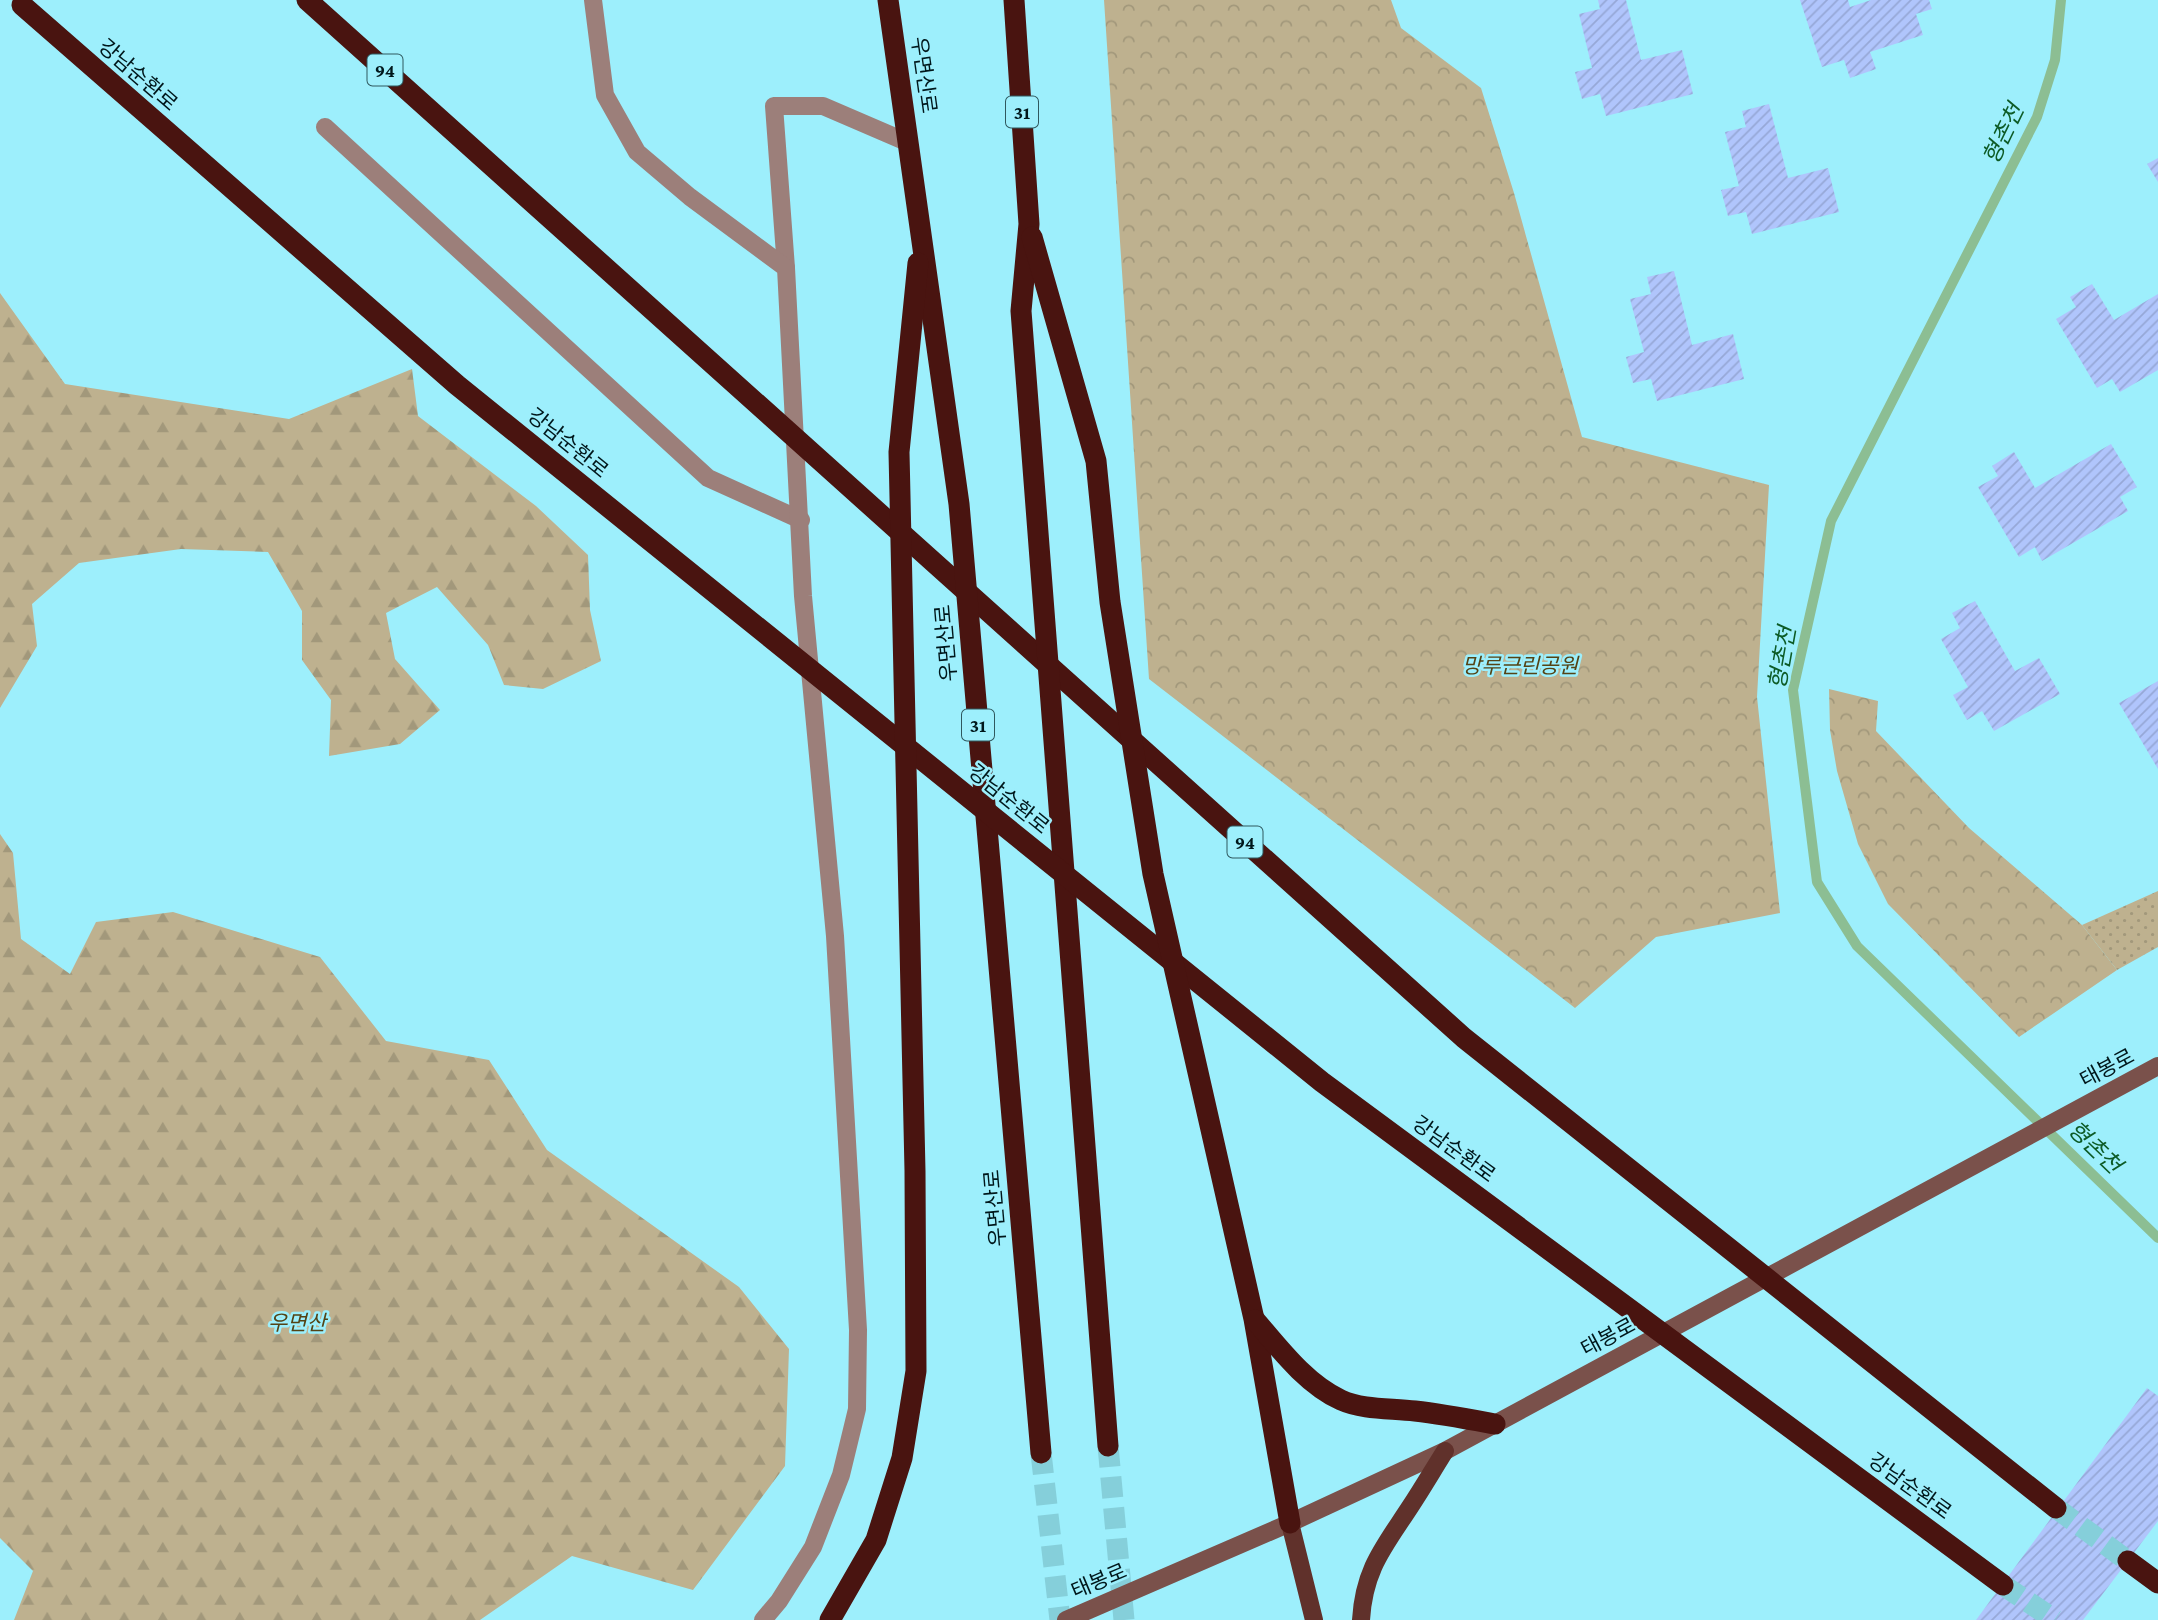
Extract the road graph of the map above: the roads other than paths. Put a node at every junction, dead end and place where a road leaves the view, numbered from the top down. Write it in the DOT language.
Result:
graph roads {
  1 [pos="307,0"];
  2 [pos="593,0"];
  3 [pos="888,0"];
  4 [pos="1014,0"];
  5 [pos="22,5"];
  6 [pos="325,127"];
  7 [pos="909,143"];
  8 [pos="1028,224"];
  9 [pos="922,226"];
  10 [pos="786,268"];
  11 [pos="801,520"];
  12 [pos="2158,1066"];
  13 [pos="1254,1319"];
  14 [pos="1494,1424"];
  15 [pos="1108,1447"];
  16 [pos="1445,1451"];
  17 [pos="1041,1453"];
  18 [pos="2056,1508"];
  19 [pos="1290,1523"];
  20 [pos="2128,1561"];
  21 [pos="2158,1583"];
  22 [pos="2003,1585"];
  23 [pos="763,1620"];
  24 [pos="830,1620"];
  25 [pos="1066,1620"];
  26 [pos="1314,1620"];
  27 [pos="1361,1620"];
  1 -- 18 [label="highway, 94"];
  2 -- 10 [label="street"];
  3 -- 7 [label="highway, 우면산로 / 31"];
  4 -- 8 [label="highway, 31"];
  5 -- 22 [label="highway, 강남순환로"];
  6 -- 11 [label="street"];
  7 -- 9 [label="highway, 우면산로 / 31"];
  7 -- 10 [label="street"];
  8 -- 13 [label="highway"];
  8 -- 15 [label="highway, 31"];
  9 -- 17 [label="highway, 우면산로 / 31"];
  9 -- 24 [label="highway"];
  10 -- 11 [label="street"];
  11 -- 23 [label="street"];
  12 -- 14 [label="street, 태봉로"];
  13 -- 14 [label="highway"];
  13 -- 19 [label="highway"];
  14 -- 16 [label="street, 태봉로"];
  16 -- 19 [label="street, 태봉로"];
  16 -- 27 [label="main road"];
  19 -- 25 [label="street, 태봉로"];
  19 -- 26 [label="main road"];
  20 -- 21 [label="highway"];
}
